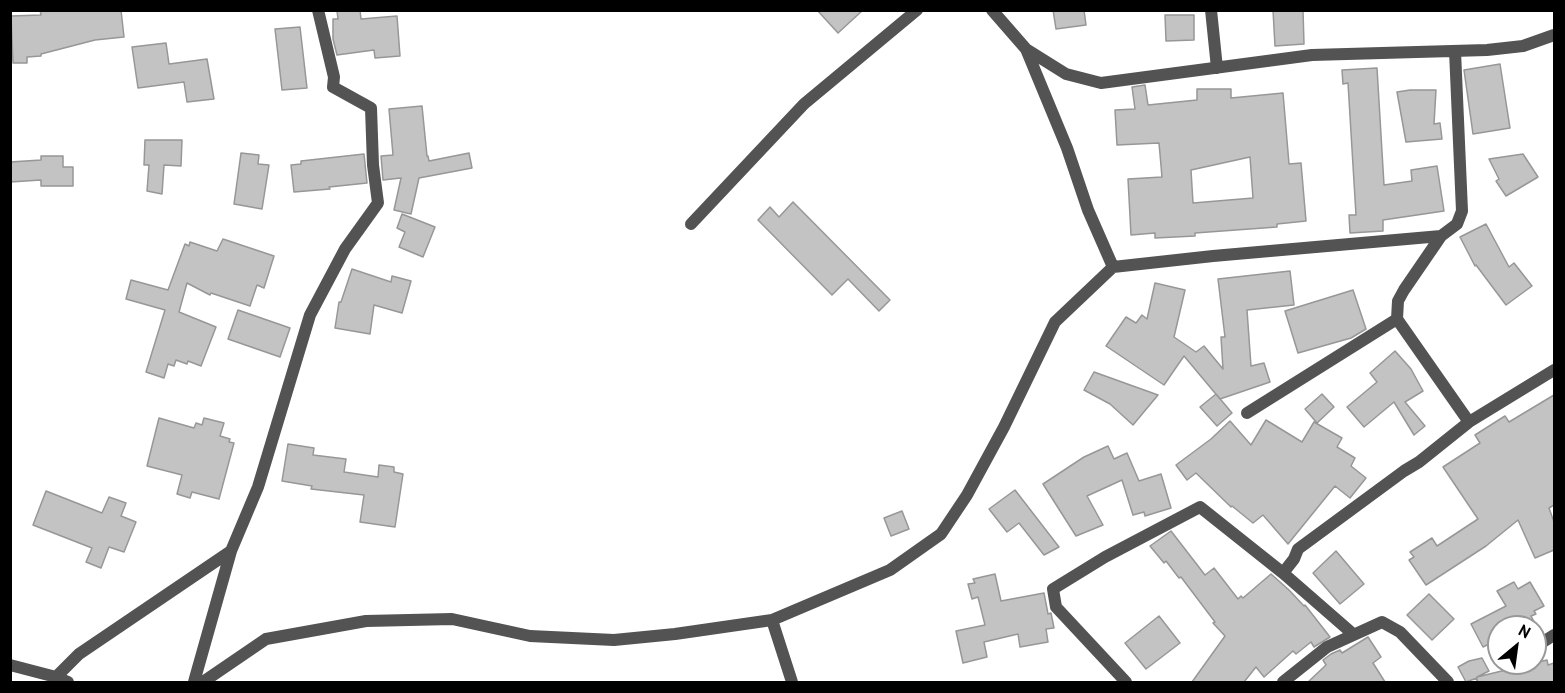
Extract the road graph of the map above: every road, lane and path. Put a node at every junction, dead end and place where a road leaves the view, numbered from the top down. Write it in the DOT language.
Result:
graph roads {
  1 [pos="318,10"];
  2 [pos="918,10"];
  3 [pos="992,10"];
  4 [pos="1211,10"];
  5 [pos="1554,36"];
  6 [pos="1026,49"];
  7 [pos="1455,51"];
  8 [pos="1217,68"];
  9 [pos="691,224"];
  10 [pos="1441,236"];
  11 [pos="1113,267"];
  12 [pos="1397,320"];
  13 [pos="1554,370"];
  14 [pos="1247,412"];
  15 [pos="1469,422"];
  16 [pos="231,551"];
  17 [pos="1283,573"];
  18 [pos="772,620"];
  19 [pos="1353,634"];
  20 [pos="10,665"];
  21 [pos="62,680"];
  22 [pos="194,682"];
  23 [pos="202,682"];
  24 [pos="792,682"];
  25 [pos="1126,682"];
  26 [pos="1283,682"];
  27 [pos="1448,682"];
  1 -- 16 [label="street"];
  2 -- 9 [label="street"];
  3 -- 6 [label="street"];
  4 -- 8 [label="street"];
  5 -- 7 [label="street"];
  6 -- 8 [label="street"];
  6 -- 11 [label="street"];
  7 -- 8 [label="street"];
  7 -- 10 [label="street"];
  10 -- 11 [label="street"];
  10 -- 12 [label="street"];
  11 -- 18 [label="street"];
  12 -- 14 [label="street"];
  12 -- 15 [label="street"];
  13 -- 15 [label="street"];
  15 -- 17 [label="street"];
  16 -- 21 [label="street"];
  16 -- 22 [label="street"];
  17 -- 19 [label="street"];
  17 -- 25 [label="street"];
  18 -- 23 [label="street"];
  18 -- 24 [label="street"];
  19 -- 26 [label="street"];
  19 -- 27 [label="street"];
  20 -- 21 [label="street"];
}
